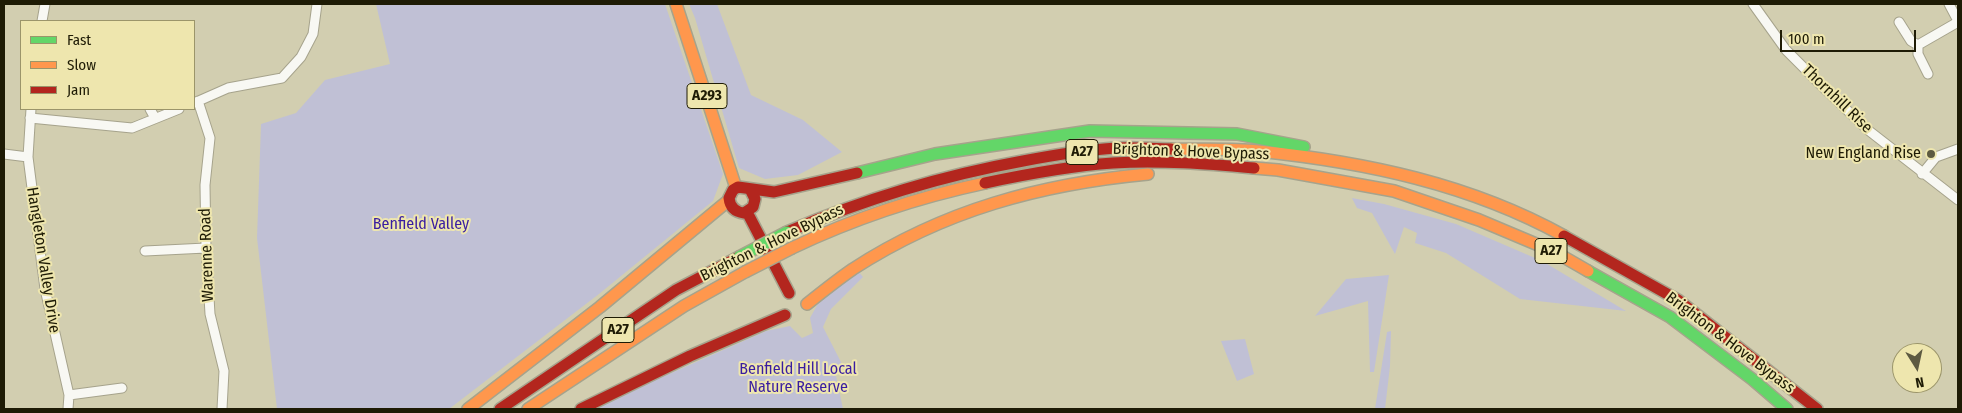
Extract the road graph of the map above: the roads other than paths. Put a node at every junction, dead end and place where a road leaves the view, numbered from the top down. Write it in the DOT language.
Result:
graph roads {
  1 [pos="45,4"];
  2 [pos="317,4"];
  3 [pos="676,4"];
  4 [pos="1753,4"];
  5 [pos="1949,4"];
  6 [pos="42,20"];
  7 [pos="1958,21"];
  8 [pos="1899,22"];
  9 [pos="1918,45"];
  10 [pos="1928,74"];
  11 [pos="196,102"];
  12 [pos="151,110"];
  13 [pos="175,110"];
  14 [pos="31,114"];
  15 [pos="155,118"];
  16 [pos="1958,149"];
  17 [pos="4,154"];
  18 [pos="28,157"];
  19 [pos="1278,170"];
  20 [pos="1388,170"];
  21 [pos="1922,174"];
  22 [pos="736,188"];
  23 [pos="750,190"];
  24 [pos="729,200"];
  25 [pos="1958,200"];
  26 [pos="747,212"];
  27 [pos="206,248"];
  28 [pos="145,250"];
  29 [pos="788,293"];
  30 [pos="802,312"];
  31 [pos="785,315"];
  32 [pos="122,388"];
  33 [pos="69,395"];
  34 [pos="68,409"];
  35 [pos="222,409"];
  36 [pos="468,409"];
  37 [pos="500,409"];
  38 [pos="528,409"];
  39 [pos="581,409"];
  40 [pos="1788,409"];
  41 [pos="1817,409"];
  1 -- 6 [label="street"];
  2 -- 11 [label="street"];
  3 -- 22 [label="highway, A293"];
  4 -- 21 [label="street, Thornhill Rise"];
  5 -- 7 [label="street"];
  7 -- 9 [label="street"];
  8 -- 9 [label="street"];
  9 -- 10 [label="street"];
  11 -- 27 [label="street, Warenne Road"];
  12 -- 15 [label="street"];
  13 -- 15 [label="street"];
  14 -- 15 [label="street"];
  14 -- 18 [label="street, Hangleton Valley Drive"];
  16 -- 21 [label="street"];
  17 -- 18 [label="street"];
  18 -- 33 [label="street, Hangleton Valley Drive"];
  19 -- 30 [label="highway, A27"];
  19 -- 38 [label="highway, Brighton & Hove Bypass / A27, bridge"];
  19 -- 40 [label="highway, Brighton & Hove Bypass / A27"];
  20 -- 23 [label="highway, A27"];
  20 -- 37 [label="highway, Brighton & Hove Bypass / A27, bridge"];
  20 -- 41 [label="highway, Brighton & Hove Bypass / A27"];
  21 -- 25 [label="street, Thornhill Rise"];
  22 -- 23 [label="highway"];
  22 -- 24 [label="highway"];
  23 -- 26 [label="highway"];
  24 -- 26 [label="highway"];
  24 -- 36 [label="highway, A27"];
  26 -- 29 [label="highway"];
  27 -- 28 [label="street"];
  27 -- 35 [label="street, Warenne Road"];
  29 -- 30 [label="highway"];
  29 -- 31 [label="highway"];
  30 -- 31 [label="highway"];
  31 -- 39 [label="highway"];
  32 -- 33 [label="street"];
  33 -- 34 [label="street, Hangleton Valley Drive"];
}
